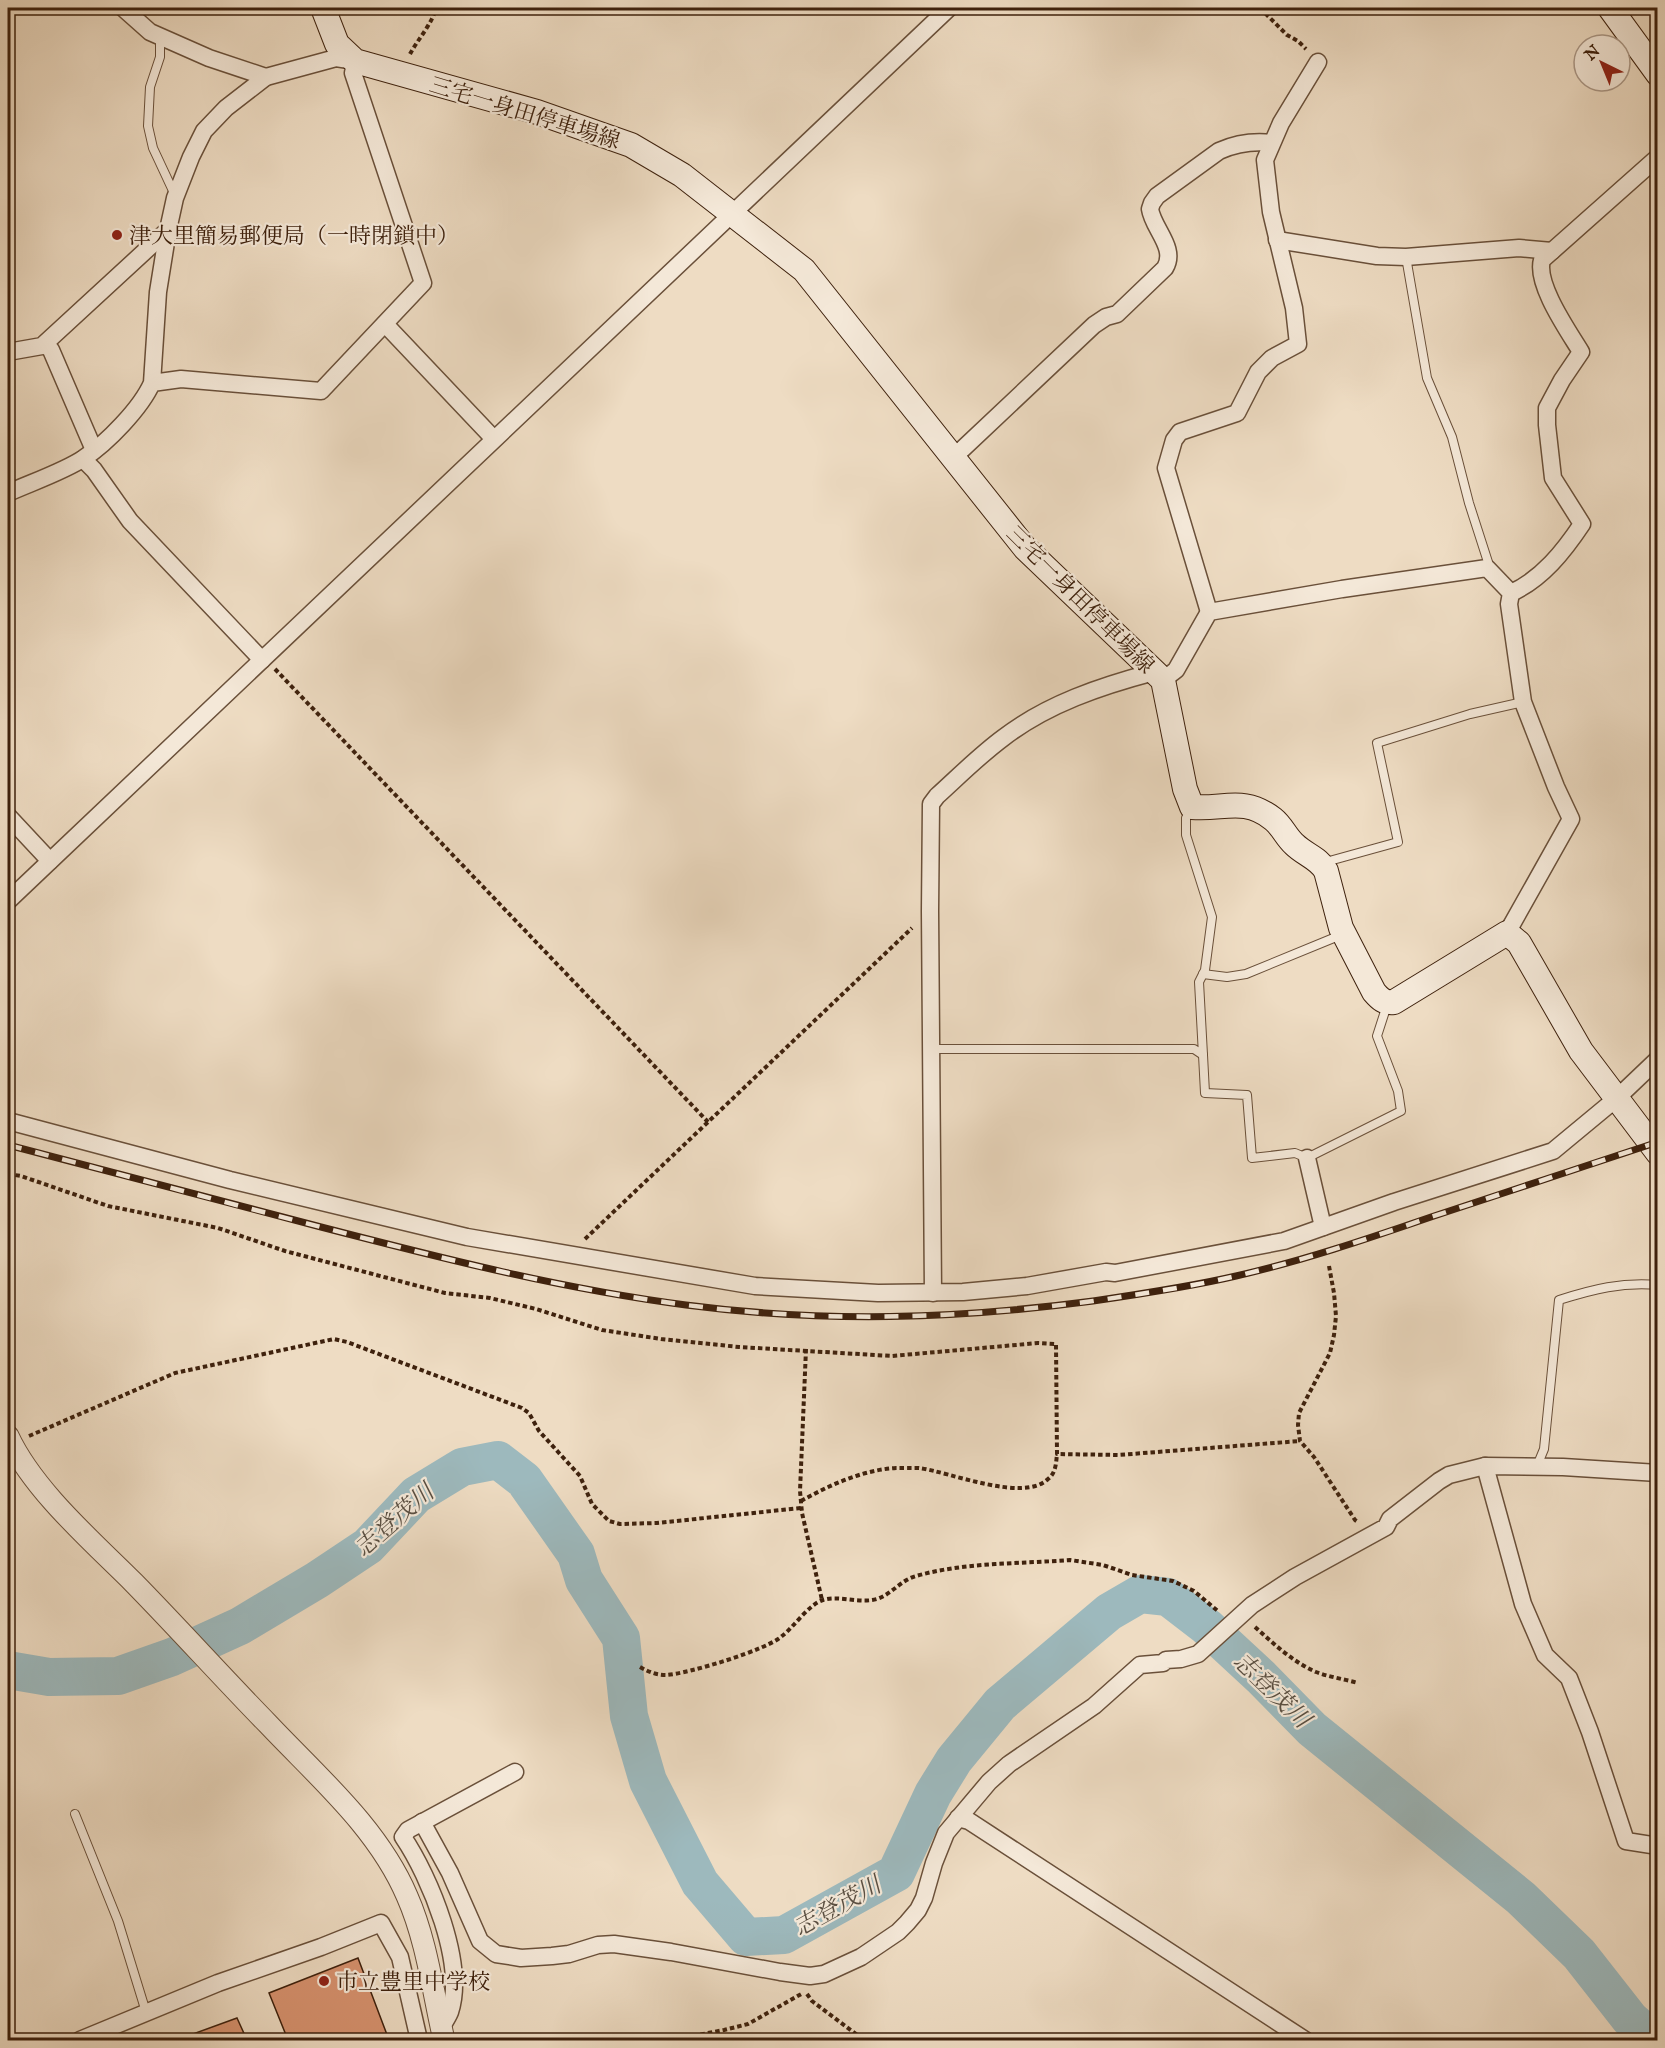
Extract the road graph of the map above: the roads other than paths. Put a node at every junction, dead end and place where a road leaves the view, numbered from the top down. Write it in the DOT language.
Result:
graph roads {
  1 [pos="123,8"];
  2 [pos="323,8"];
  3 [pos="949,8"];
  4 [pos="1610,8"];
  5 [pos="160,36"];
  6 [pos="355,61"];
  7 [pos="1318,62"];
  8 [pos="1658,74"];
  9 [pos="266,77"];
  10 [pos="1271,143"];
  11 [pos="1658,157"];
  12 [pos="175,198"];
  13 [pos="731,214"];
  14 [pos="168,231"];
  15 [pos="1277,240"];
  16 [pos="1552,251"];
  17 [pos="1406,257"];
  18 [pos="384,324"];
  19 [pos="45,344"];
  20 [pos="8,352"];
  21 [pos="152,383"];
  22 [pos="494,439"];
  23 [pos="89,454"];
  24 [pos="953,458"];
  25 [pos="8,493"];
  26 [pos="1487,568"];
  27 [pos="1511,592"];
  28 [pos="1209,612"];
  29 [pos="263,659"];
  30 [pos="1158,676"];
  31 [pos="1523,702"];
  32 [pos="1192,807"];
  33 [pos="8,816"];
  34 [pos="50,861"];
  35 [pos="1322,863"];
  36 [pos="8,901"];
  37 [pos="1507,933"];
  38 [pos="1344,934"];
  39 [pos="1203,974"];
  40 [pos="1388,1003"];
  41 [pos="932,1049"];
  42 [pos="1203,1054"];
  43 [pos="1658,1059"];
  44 [pos="1617,1098"];
  45 [pos="8,1120"];
  46 [pos="1658,1153"];
  47 [pos="1307,1158"];
  48 [pos="1323,1227"];
  49 [pos="1658,1285"];
  50 [pos="933,1293"];
  51 [pos="9,1441"];
  52 [pos="1485,1466"];
  53 [pos="1537,1466"];
  54 [pos="1658,1473"];
  55 [pos="515,1772"];
  56 [pos="75,1814"];
  57 [pos="958,1818"];
  58 [pos="422,1822"];
  59 [pos="1658,1846"];
  60 [pos="146,2012"];
  61 [pos="442,2034"];
  62 [pos="80,2040"];
  63 [pos="419,2040"];
  64 [pos="1305,2040"];
  1 -- 5 [label="street"];
  2 -- 6 [label="main road"];
  3 -- 13 [label="street"];
  4 -- 8 [label="main road"];
  5 -- 9 [label="street"];
  5 -- 12 [label="lane"];
  6 -- 9 [label="street"];
  6 -- 13 [label="main road, 三宅一身田停車場線"];
  6 -- 18 [label="street"];
  7 -- 10 [label="street"];
  9 -- 12 [label="street"];
  10 -- 15 [label="street"];
  10 -- 24 [label="street"];
  11 -- 16 [label="street"];
  12 -- 14 [label="street"];
  13 -- 22 [label="street"];
  13 -- 24 [label="main road, 三宅一身田停車場線"];
  14 -- 19 [label="street"];
  14 -- 21 [label="street"];
  15 -- 17 [label="street"];
  15 -- 28 [label="street"];
  16 -- 17 [label="street"];
  16 -- 27 [label="street"];
  17 -- 26 [label="lane"];
  18 -- 21 [label="street"];
  18 -- 22 [label="street"];
  19 -- 20 [label="street"];
  19 -- 23 [label="street"];
  21 -- 23 [label="street"];
  22 -- 29 [label="street"];
  23 -- 25 [label="street"];
  23 -- 29 [label="street"];
  24 -- 30 [label="main road, 三宅一身田停車場線"];
  26 -- 27 [label="street"];
  26 -- 28 [label="street"];
  27 -- 31 [label="street"];
  28 -- 30 [label="street"];
  29 -- 34 [label="street"];
  30 -- 32 [label="main road, 三宅一身田停車場線"];
  30 -- 41 [label="street"];
  31 -- 35 [label="lane"];
  31 -- 37 [label="street"];
  32 -- 35 [label="main road"];
  32 -- 39 [label="lane"];
  33 -- 34 [label="street"];
  34 -- 36 [label="street"];
  35 -- 38 [label="main road"];
  37 -- 40 [label="main road"];
  37 -- 44 [label="main road"];
  38 -- 39 [label="lane"];
  38 -- 40 [label="main road"];
  39 -- 42 [label="lane"];
  40 -- 47 [label="lane"];
  41 -- 42 [label="lane"];
  41 -- 50 [label="street"];
  42 -- 47 [label="lane"];
  43 -- 44 [label="street"];
  44 -- 46 [label="main road"];
  44 -- 48 [label="street"];
  45 -- 50 [label="street"];
  47 -- 48 [label="street"];
  48 -- 50 [label="street"];
  49 -- 53 [label="lane"];
  51 -- 61 [label="street"];
  52 -- 53 [label="street"];
  52 -- 57 [label="street"];
  52 -- 59 [label="street"];
  53 -- 54 [label="street"];
  55 -- 58 [label="street"];
  56 -- 60 [label="lane"];
  57 -- 58 [label="street"];
  57 -- 64 [label="street"];
  58 -- 61 [label="street"];
  60 -- 62 [label="street"];
  60 -- 63 [label="street"];
}
